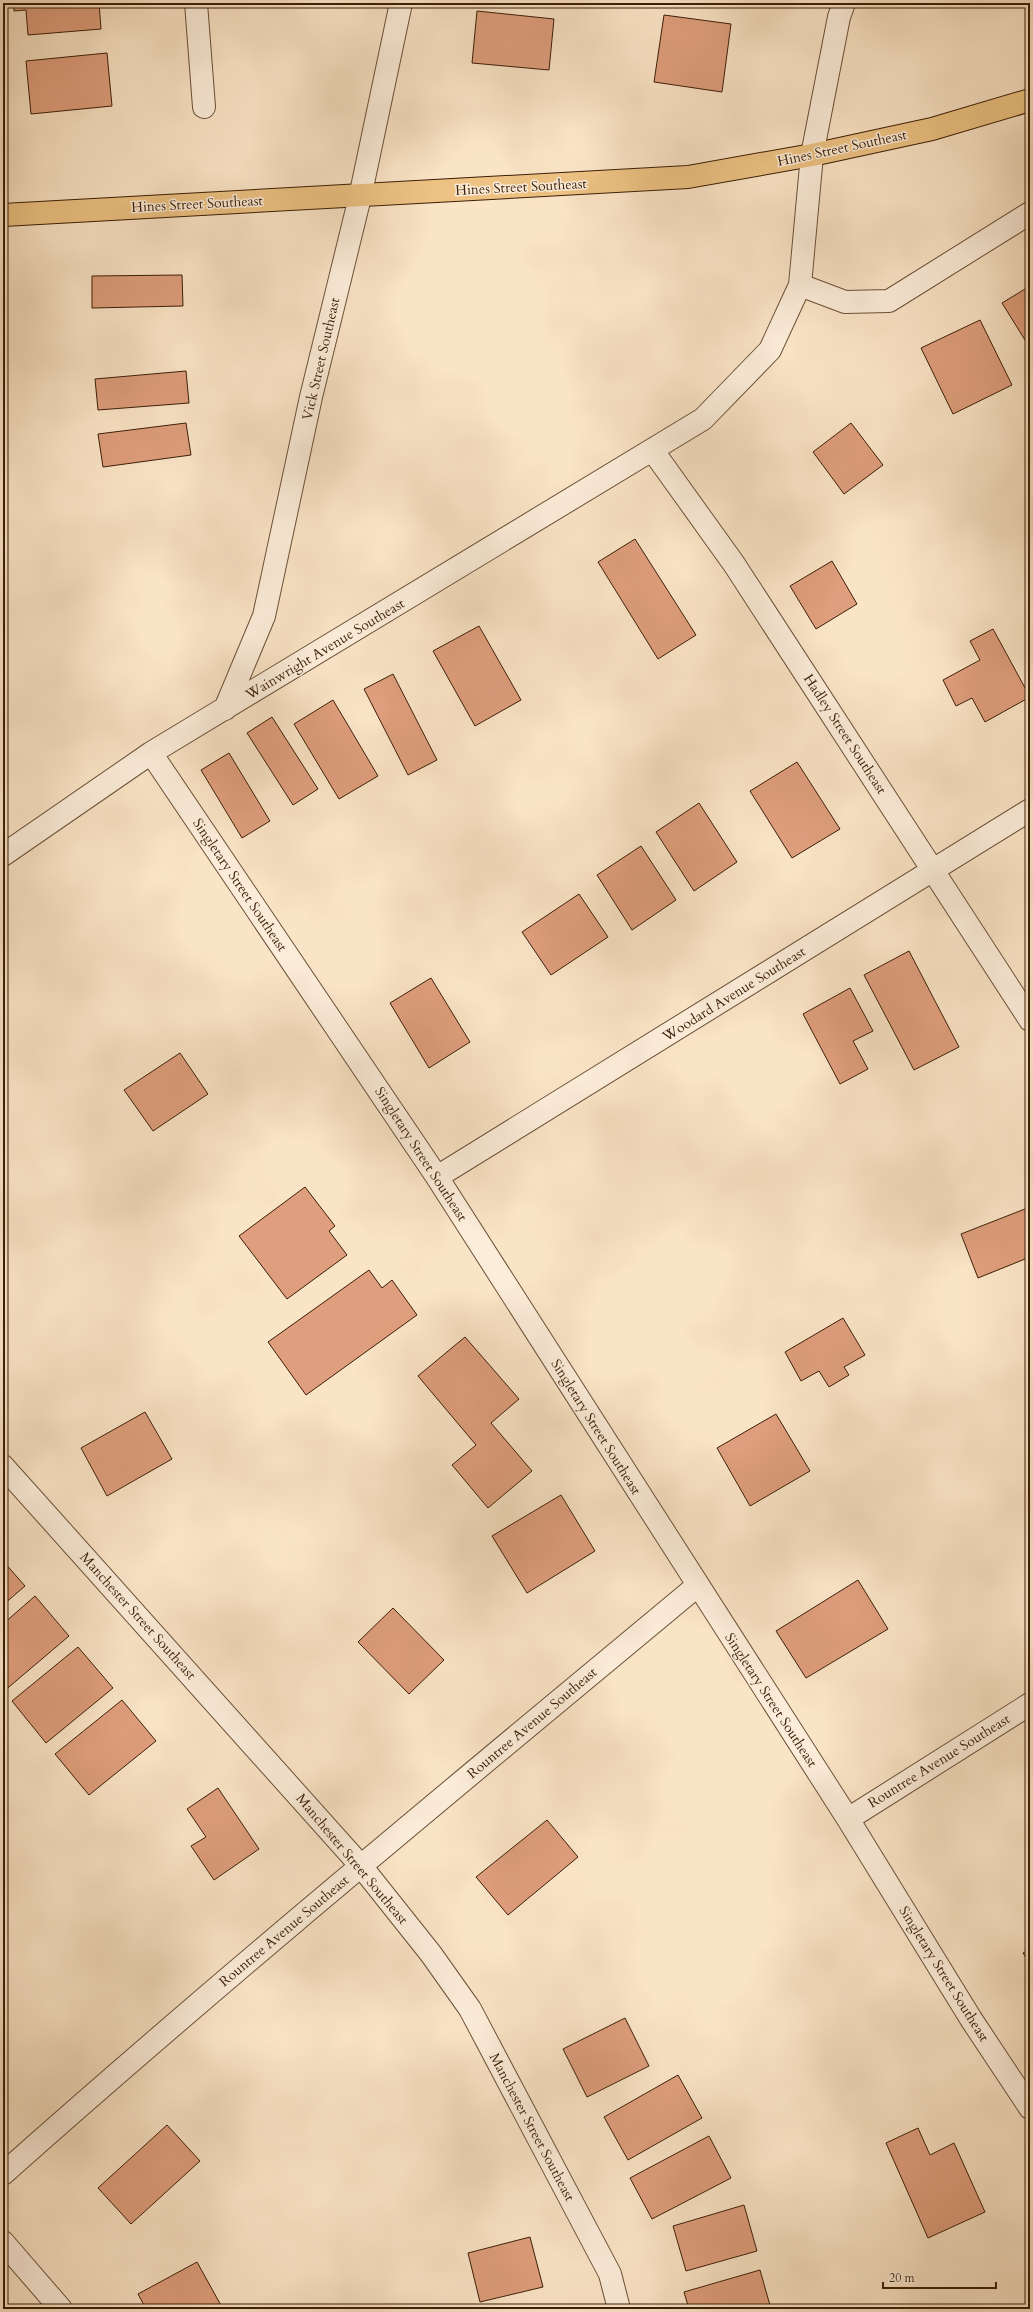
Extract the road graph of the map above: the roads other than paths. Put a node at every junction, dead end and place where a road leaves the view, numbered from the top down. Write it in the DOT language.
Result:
graph roads {
  1 [pos="196,3"];
  2 [pos="401,3"];
  3 [pos="844,3"];
  4 [pos="1030,100"];
  5 [pos="204,107"];
  6 [pos="812,155"];
  7 [pos="360,197"];
  8 [pos="1030,213"];
  9 [pos="3,215"];
  10 [pos="800,285"];
  11 [pos="653,451"];
  12 [pos="225,709"];
  13 [pos="151,753"];
  14 [pos="1030,810"];
  15 [pos="3,855"];
  16 [pos="933,870"];
  17 [pos="1030,1020"];
  18 [pos="437,1178"];
  19 [pos="3,1466"];
  20 [pos="697,1586"];
  21 [pos="1030,1704"];
  22 [pos="848,1819"];
  23 [pos="361,1866"];
  24 [pos="1030,2108"];
  25 [pos="3,2174"];
  26 [pos="3,2242"];
  27 [pos="61,2309"];
  28 [pos="619,2309"];
  1 -- 5 [label="street"];
  2 -- 7 [label="street, Vick Street Southeast"];
  3 -- 6 [label="street, Wainwright Avenue Southeast"];
  4 -- 6 [label="main road, Hines Street Southeast"];
  6 -- 7 [label="main road, Hines Street Southeast"];
  6 -- 10 [label="street, Wainwright Avenue Southeast"];
  7 -- 9 [label="main road, Hines Street Southeast"];
  7 -- 12 [label="street, Vick Street Southeast"];
  8 -- 10 [label="street"];
  10 -- 11 [label="street, Wainwright Avenue Southeast"];
  11 -- 12 [label="street, Wainwright Avenue Southeast"];
  11 -- 16 [label="street, Hadley Street Southeast"];
  12 -- 13 [label="street, Wainwright Avenue Southeast"];
  13 -- 15 [label="street, Wainwright Avenue Southeast"];
  13 -- 18 [label="street, Singletary Street Southeast"];
  14 -- 16 [label="street, Woodard Avenue Southeast"];
  16 -- 17 [label="street, Hadley Street Southeast"];
  16 -- 18 [label="street, Woodard Avenue Southeast"];
  18 -- 20 [label="street, Singletary Street Southeast"];
  19 -- 23 [label="street, Manchester Street Southeast"];
  20 -- 22 [label="street, Singletary Street Southeast"];
  20 -- 23 [label="street, Rountree Avenue Southeast"];
  21 -- 22 [label="street, Rountree Avenue Southeast"];
  22 -- 24 [label="street, Singletary Street Southeast"];
  23 -- 25 [label="street, Rountree Avenue Southeast"];
  23 -- 28 [label="street, Manchester Street Southeast"];
  26 -- 27 [label="street"];
}
